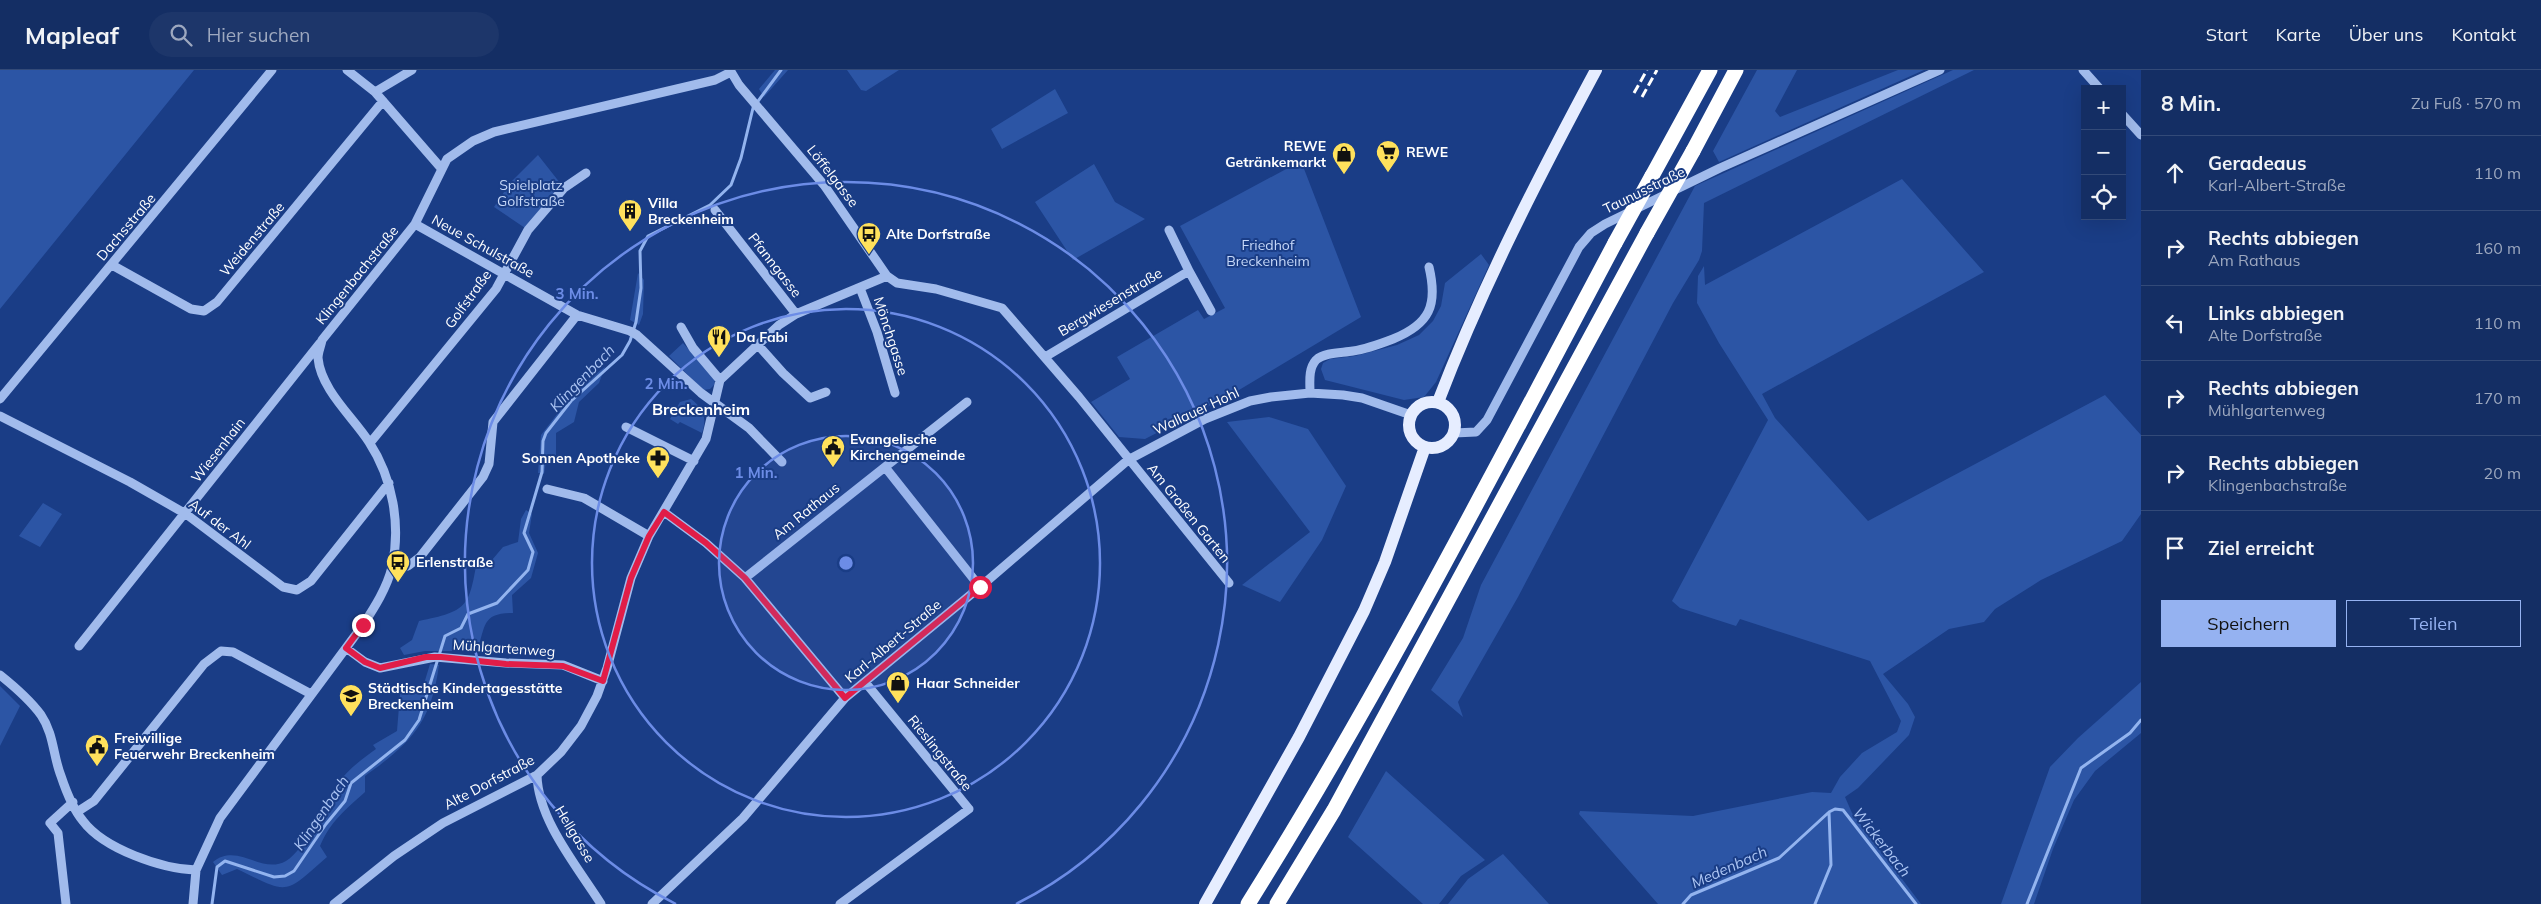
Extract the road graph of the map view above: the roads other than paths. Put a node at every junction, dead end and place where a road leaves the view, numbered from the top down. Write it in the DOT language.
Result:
graph roads {
  1 [pos="272,70"];
  2 [pos="347,70"];
  3 [pos="412,70"];
  4 [pos="1596,70"];
  5 [pos="1710,70"];
  6 [pos="1736,70"];
  7 [pos="1940,70"];
  8 [pos="2083,70"];
  9 [pos="730,71"];
  10 [pos="2096,85"];
  11 [pos="375,92"];
  12 [pos="383,101"];
  13 [pos="2126,118"];
  14 [pos="2141,135"];
  15 [pos="441,168"];
  16 [pos="586,173"];
  17 [pos="715,210"];
  18 [pos="415,224"];
  19 [pos="1169,230"];
  20 [pos="112,266"];
  21 [pos="1429,267"];
  22 [pos="1189,270"];
  23 [pos="504,274"];
  24 [pos="887,276"];
  25 [pos="860,288"];
  26 [pos="1211,311"];
  27 [pos="796,314"];
  28 [pos="577,315"];
  29 [pos="681,327"];
  30 [pos="322,340"];
  31 [pos="758,345"];
  32 [pos="1045,356"];
  33 [pos="720,380"];
  34 [pos="826,392"];
  35 [pos="895,393"];
  36 [pos="1310,393"];
  37 [pos="0,399"];
  38 [pos="714,400"];
  39 [pos="968,402"];
  40 [pos="1438,402"];
  41 [pos="1411,415"];
  42 [pos="0,416"];
  43 [pos="626,427"];
  44 [pos="1454,433"];
  45 [pos="370,443"];
  46 [pos="1425,447"];
  47 [pos="1128,460"];
  48 [pos="694,461"];
  49 [pos="782,462"];
  50 [pos="884,467"];
  51 [pos="389,483"];
  52 [pos="547,489"];
  53 [pos="664,512"];
  54 [pos="186,514"];
  55 [pos="649,536"];
  56 [pos="392,568"];
  57 [pos="745,578"];
  58 [pos="1230,584"];
  59 [pos="980,587"];
  60 [pos="79,646"];
  61 [pos="346,648"];
  62 [pos="0,675"];
  63 [pos="603,681"];
  64 [pos="865,682"];
  65 [pos="311,694"];
  66 [pos="845,698"];
  67 [pos="538,775"];
  68 [pos="73,802"];
  69 [pos="77,812"];
  70 [pos="196,870"];
  71 [pos="66,904"];
  72 [pos="193,904"];
  73 [pos="334,904"];
  74 [pos="601,904"];
  75 [pos="652,904"];
  76 [pos="840,904"];
  77 [pos="1205,904"];
  78 [pos="1248,904"];
  79 [pos="1277,904"];
  1 -- 20 [label="street, Dachsstraße"];
  2 -- 11 [label="street"];
  3 -- 11 [label="street"];
  4 -- 40 [label="main road"];
  5 -- 78 [label="highway, bridge"];
  6 -- 79 [label="highway, bridge"];
  7 -- 44 [label="street, Taunusstraße"];
  8 -- 10 [label="street"];
  9 -- 15 [label="street, Klingenbachstraße"];
  9 -- 24 [label="street, Löffelgasse"];
  11 -- 12 [label="street"];
  12 -- 15 [label="street"];
  12 -- 20 [label="street, Weidenstraße"];
  13 -- 14 [label="street"];
  15 -- 18 [label="street, Klingenbachstraße"];
  16 -- 23 [label="street, Golfstraße"];
  17 -- 27 [label="street, Pfanngasse"];
  18 -- 23 [label="street, Neue Schulstraße"];
  18 -- 30 [label="street, Klingenbachstraße"];
  19 -- 22 [label="street"];
  20 -- 37 [label="street, Dachsstraße"];
  21 -- 36 [label="street"];
  22 -- 26 [label="street"];
  22 -- 32 [label="street, Bergwiesenstraße"];
  23 -- 28 [label="street, Neue Schulstraße"];
  23 -- 45 [label="street, Golfstraße"];
  24 -- 25 [label="street"];
  24 -- 32 [label="street"];
  25 -- 27 [label="street"];
  25 -- 35 [label="street, Mönchgasse"];
  27 -- 31 [label="street"];
  28 -- 38 [label="street, Neue Schulstraße"];
  28 -- 56 [label="street"];
  29 -- 33 [label="street"];
  30 -- 45 [label="street, Klingenbachstraße"];
  30 -- 54 [label="street, Wiesenhain"];
  31 -- 33 [label="street"];
  31 -- 34 [label="street"];
  32 -- 47 [label="street"];
  33 -- 38 [label="street, Alte Dorfstraße"];
  36 -- 41 [label="street"];
  36 -- 47 [label="street, Wallauer Hohl"];
  38 -- 48 [label="street, Alte Dorfstraße"];
  38 -- 49 [label="street, Neue Schulstraße"];
  39 -- 50 [label="street, Am Rathaus"];
  40 -- 41 [label="main road"];
  40 -- 44 [label="main road"];
  41 -- 46 [label="main road"];
  42 -- 54 [label="street, Auf der Ahl"];
  43 -- 48 [label="street"];
  44 -- 46 [label="main road"];
  45 -- 51 [label="street, Klingenbachstraße"];
  46 -- 77 [label="main road"];
  47 -- 58 [label="street, Am Großen Garten"];
  47 -- 59 [label="street, Karl-Albert-Straße"];
  48 -- 53 [label="street, Alte Dorfstraße"];
  50 -- 57 [label="street, Am Rathaus"];
  50 -- 59 [label="street"];
  51 -- 54 [label="street, Auf der Ahl"];
  51 -- 56 [label="street, Klingenbachstraße"];
  52 -- 55 [label="street"];
  53 -- 55 [label="street, Alte Dorfstraße"];
  53 -- 57 [label="street"];
  54 -- 60 [label="street, Wiesenhain"];
  55 -- 63 [label="street, Alte Dorfstraße"];
  56 -- 61 [label="street, Klingenbachstraße"];
  57 -- 66 [label="street"];
  59 -- 64 [label="street, Karl-Albert-Straße"];
  61 -- 63 [label="street, Mühlgartenweg"];
  61 -- 65 [label="street, Klingenbachstraße"];
  62 -- 68 [label="street"];
  63 -- 67 [label="street, Alte Dorfstraße"];
  64 -- 66 [label="street, Karl-Albert-Straße"];
  64 -- 76 [label="street, Rieslingstraße"];
  65 -- 69 [label="street"];
  65 -- 70 [label="street, Klingenbachstraße"];
  66 -- 75 [label="street, Karl-Albert-Straße"];
  67 -- 73 [label="street, Alte Dorfstraße"];
  67 -- 74 [label="street, Hellgasse"];
  68 -- 69 [label="street"];
  68 -- 71 [label="street"];
  69 -- 70 [label="street"];
  70 -- 72 [label="street, Klingenbachstraße"];
}
